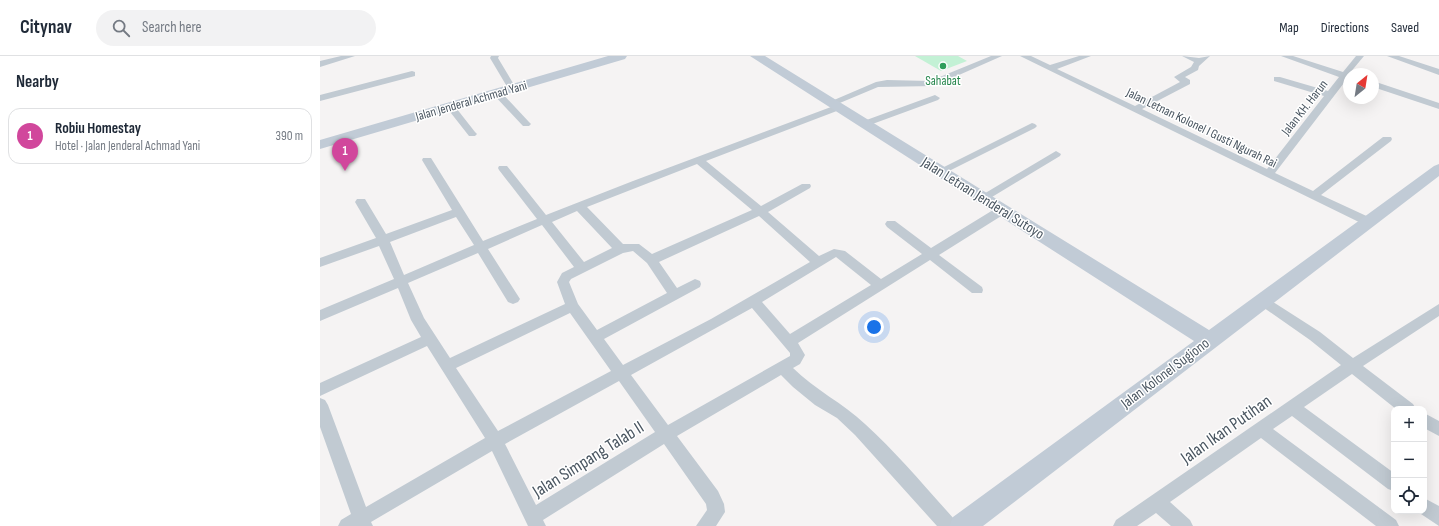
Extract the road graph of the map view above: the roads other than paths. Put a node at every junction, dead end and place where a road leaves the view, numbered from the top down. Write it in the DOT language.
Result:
graph roads {
  1 [pos="351,56"];
  2 [pos="495,56"];
  3 [pos="621,56"];
  4 [pos="756,56"];
  5 [pos="998,56"];
  6 [pos="1024,56"];
  7 [pos="1087,56"];
  8 [pos="1186,56"];
  9 [pos="1285,56"];
  10 [pos="1360,56"];
  11 [pos="1391,56"];
  12 [pos="339,57"];
  13 [pos="1203,58"];
  14 [pos="320,64"];
  15 [pos="1052,68"];
  16 [pos="1352,68"];
  17 [pos="1439,72"];
  18 [pos="412,74"];
  19 [pos="1343,75"];
  20 [pos="1277,79"];
  21 [pos="1343,80"];
  22 [pos="1379,86"];
  23 [pos="512,88"];
  24 [pos="496,92"];
  25 [pos="1330,95"];
  26 [pos="320,98"];
  27 [pos="935,98"];
  28 [pos="835,105"];
  29 [pos="450,106"];
  30 [pos="1439,106"];
  31 [pos="1135,109"];
  32 [pos="526,124"];
  33 [pos="864,124"];
  34 [pos="1032,126"];
  35 [pos="472,134"];
  36 [pos="1386,139"];
  37 [pos="320,145"];
  38 [pos="1056,154"];
  39 [pos="427,160"];
  40 [pos="698,160"];
  41 [pos="503,168"];
  42 [pos="1439,169"];
  43 [pos="941,171"];
  44 [pos="1269,174"];
  45 [pos="806,186"];
  46 [pos="1314,195"];
  47 [pos="983,198"];
  48 [pos="361,202"];
  49 [pos="579,206"];
  50 [pos="1002,210"];
  51 [pos="760,211"];
  52 [pos="459,212"];
  53 [pos="545,220"];
  54 [pos="1369,222"];
  55 [pos="891,224"];
  56 [pos="383,240"];
  57 [pos="480,247"];
  58 [pos="620,249"];
  59 [pos="931,255"];
  60 [pos="652,260"];
  61 [pos="320,263"];
  62 [pos="819,263"];
  63 [pos="582,268"];
  64 [pos="402,281"];
  65 [pos="696,284"];
  66 [pos="880,286"];
  67 [pos="977,290"];
  68 [pos="675,295"];
  69 [pos="513,299"];
  70 [pos="1262,300"];
  71 [pos="753,301"];
  72 [pos="572,306"];
  73 [pos="1436,315"];
  74 [pos="320,316"];
  75 [pos="595,338"];
  76 [pos="430,339"];
  77 [pos="1209,340"];
  78 [pos="790,341"];
  79 [pos="1352,365"];
  80 [pos="447,366"];
  81 [pos="782,367"];
  82 [pos="620,373"];
  83 [pos="320,390"];
  84 [pos="320,405"];
  85 [pos="1403,406"];
  86 [pos="1292,407"];
  87 [pos="1427,422"];
  88 [pos="1261,429"];
  89 [pos="1439,429"];
  90 [pos="665,435"];
  91 [pos="495,441"];
  92 [pos="1391,481"];
  93 [pos="1158,502"];
  94 [pos="1427,508"];
  95 [pos="1439,517"];
  96 [pos="363,522"];
  97 [pos="534,522"];
  98 [pos="1384,525"];
  99 [pos="347,526"];
  100 [pos="704,526"];
  101 [pos="949,526"];
  102 [pos="962,526"];
  103 [pos="1122,526"];
  104 [pos="1184,526"];
  1 -- 12 [label="street"];
  2 -- 23 [label="street"];
  3 -- 23 [label="main road, Jalan Jenderal Achmad Yani"];
  4 -- 28 [label="main road, Jalan Letnan Jenderal Sutoyo"];
  5 -- 28 [label="street"];
  6 -- 15 [label="street, Jalan Letnan Kolonel I Gusti Ngurah Rai"];
  7 -- 15 [label="street"];
  8 -- 13 [label="street"];
  9 -- 19 [label="street"];
  10 -- 16 [label="street, Jalan KH. Harun"];
  11 -- 17 [label="street"];
  12 -- 14 [label="street"];
  13 -- 31 [label="street"];
  15 -- 31 [label="street, Jalan Letnan Kolonel I Gusti Ngurah Rai"];
  18 -- 26 [label="street"];
  20 -- 25 [label="street"];
  21 -- 25 [label="street, Jalan KH. Harun"];
  22 -- 30 [label="street"];
  23 -- 24 [label="main road, Jalan Jenderal Achmad Yani"];
  24 -- 29 [label="main road, Jalan Jenderal Achmad Yani"];
  24 -- 32 [label="street"];
  25 -- 44 [label="street, Jalan KH. Harun"];
  27 -- 33 [label="street"];
  28 -- 33 [label="main road, Jalan Letnan Jenderal Sutoyo"];
  28 -- 40 [label="street"];
  29 -- 35 [label="street"];
  29 -- 37 [label="main road, Jalan Jenderal Achmad Yani"];
  31 -- 44 [label="street, Jalan Letnan Kolonel I Gusti Ngurah Rai"];
  33 -- 43 [label="main road, Jalan Letnan Jenderal Sutoyo"];
  34 -- 43 [label="street"];
  36 -- 46 [label="street"];
  38 -- 47 [label="street"];
  39 -- 52 [label="street"];
  40 -- 49 [label="street"];
  40 -- 51 [label="street"];
  41 -- 53 [label="street"];
  42 -- 54 [label="main road, Jalan Kolonel Sugiono"];
  43 -- 47 [label="main road, Jalan Letnan Jenderal Sutoyo"];
  44 -- 46 [label="street, Jalan Letnan Kolonel I Gusti Ngurah Rai"];
  45 -- 51 [label="street"];
  46 -- 54 [label="street, Jalan Letnan Kolonel I Gusti Ngurah Rai"];
  47 -- 50 [label="main road, Jalan Letnan Jenderal Sutoyo"];
  48 -- 56 [label="street"];
  49 -- 53 [label="street"];
  49 -- 58 [label="street"];
  50 -- 59 [label="street"];
  50 -- 77 [label="main road, Jalan Letnan Jenderal Sutoyo"];
  51 -- 60 [label="street"];
  51 -- 62 [label="street"];
  52 -- 56 [label="street"];
  52 -- 57 [label="street"];
  53 -- 57 [label="street"];
  53 -- 63 [label="street"];
  54 -- 70 [label="main road, Jalan Kolonel Sugiono"];
  55 -- 59 [label="street"];
  56 -- 61 [label="street"];
  56 -- 64 [label="street"];
  57 -- 64 [label="street"];
  57 -- 69 [label="street"];
  58 -- 60 [label="street"];
  58 -- 63 [label="street"];
  59 -- 66 [label="street"];
  59 -- 67 [label="street"];
  60 -- 68 [label="street"];
  62 -- 66 [label="street"];
  62 -- 71 [label="street"];
  63 -- 72 [label="street"];
  64 -- 74 [label="street"];
  64 -- 76 [label="street"];
  65 -- 68 [label="street"];
  66 -- 78 [label="street"];
  68 -- 75 [label="street"];
  70 -- 77 [label="main road, Jalan Kolonel Sugiono"];
  70 -- 79 [label="street"];
  71 -- 78 [label="street"];
  71 -- 82 [label="street"];
  72 -- 75 [label="street"];
  72 -- 80 [label="street"];
  73 -- 79 [label="street, Jalan Ikan Putihan"];
  75 -- 82 [label="street"];
  76 -- 80 [label="street"];
  76 -- 83 [label="street"];
  77 -- 102 [label="main road, Jalan Kolonel Sugiono"];
  78 -- 81 [label="street, Jalan Simpang Talab II"];
  79 -- 85 [label="street"];
  79 -- 86 [label="street, Jalan Ikan Putihan"];
  80 -- 91 [label="street"];
  81 -- 90 [label="street, Jalan Simpang Talab II"];
  81 -- 101 [label="street"];
  82 -- 90 [label="street"];
  82 -- 91 [label="street"];
  84 -- 96 [label="street"];
  86 -- 88 [label="street, Jalan Ikan Putihan"];
  86 -- 92 [label="street"];
  87 -- 89 [label="street"];
  88 -- 93 [label="street, Jalan Ikan Putihan"];
  88 -- 98 [label="street"];
  90 -- 97 [label="street, Jalan Simpang Talab II"];
  90 -- 100 [label="street"];
  91 -- 96 [label="street"];
  91 -- 97 [label="street"];
  93 -- 103 [label="street, Jalan Ikan Putihan"];
  93 -- 104 [label="street"];
  94 -- 95 [label="street"];
  96 -- 99 [label="street"];
}
